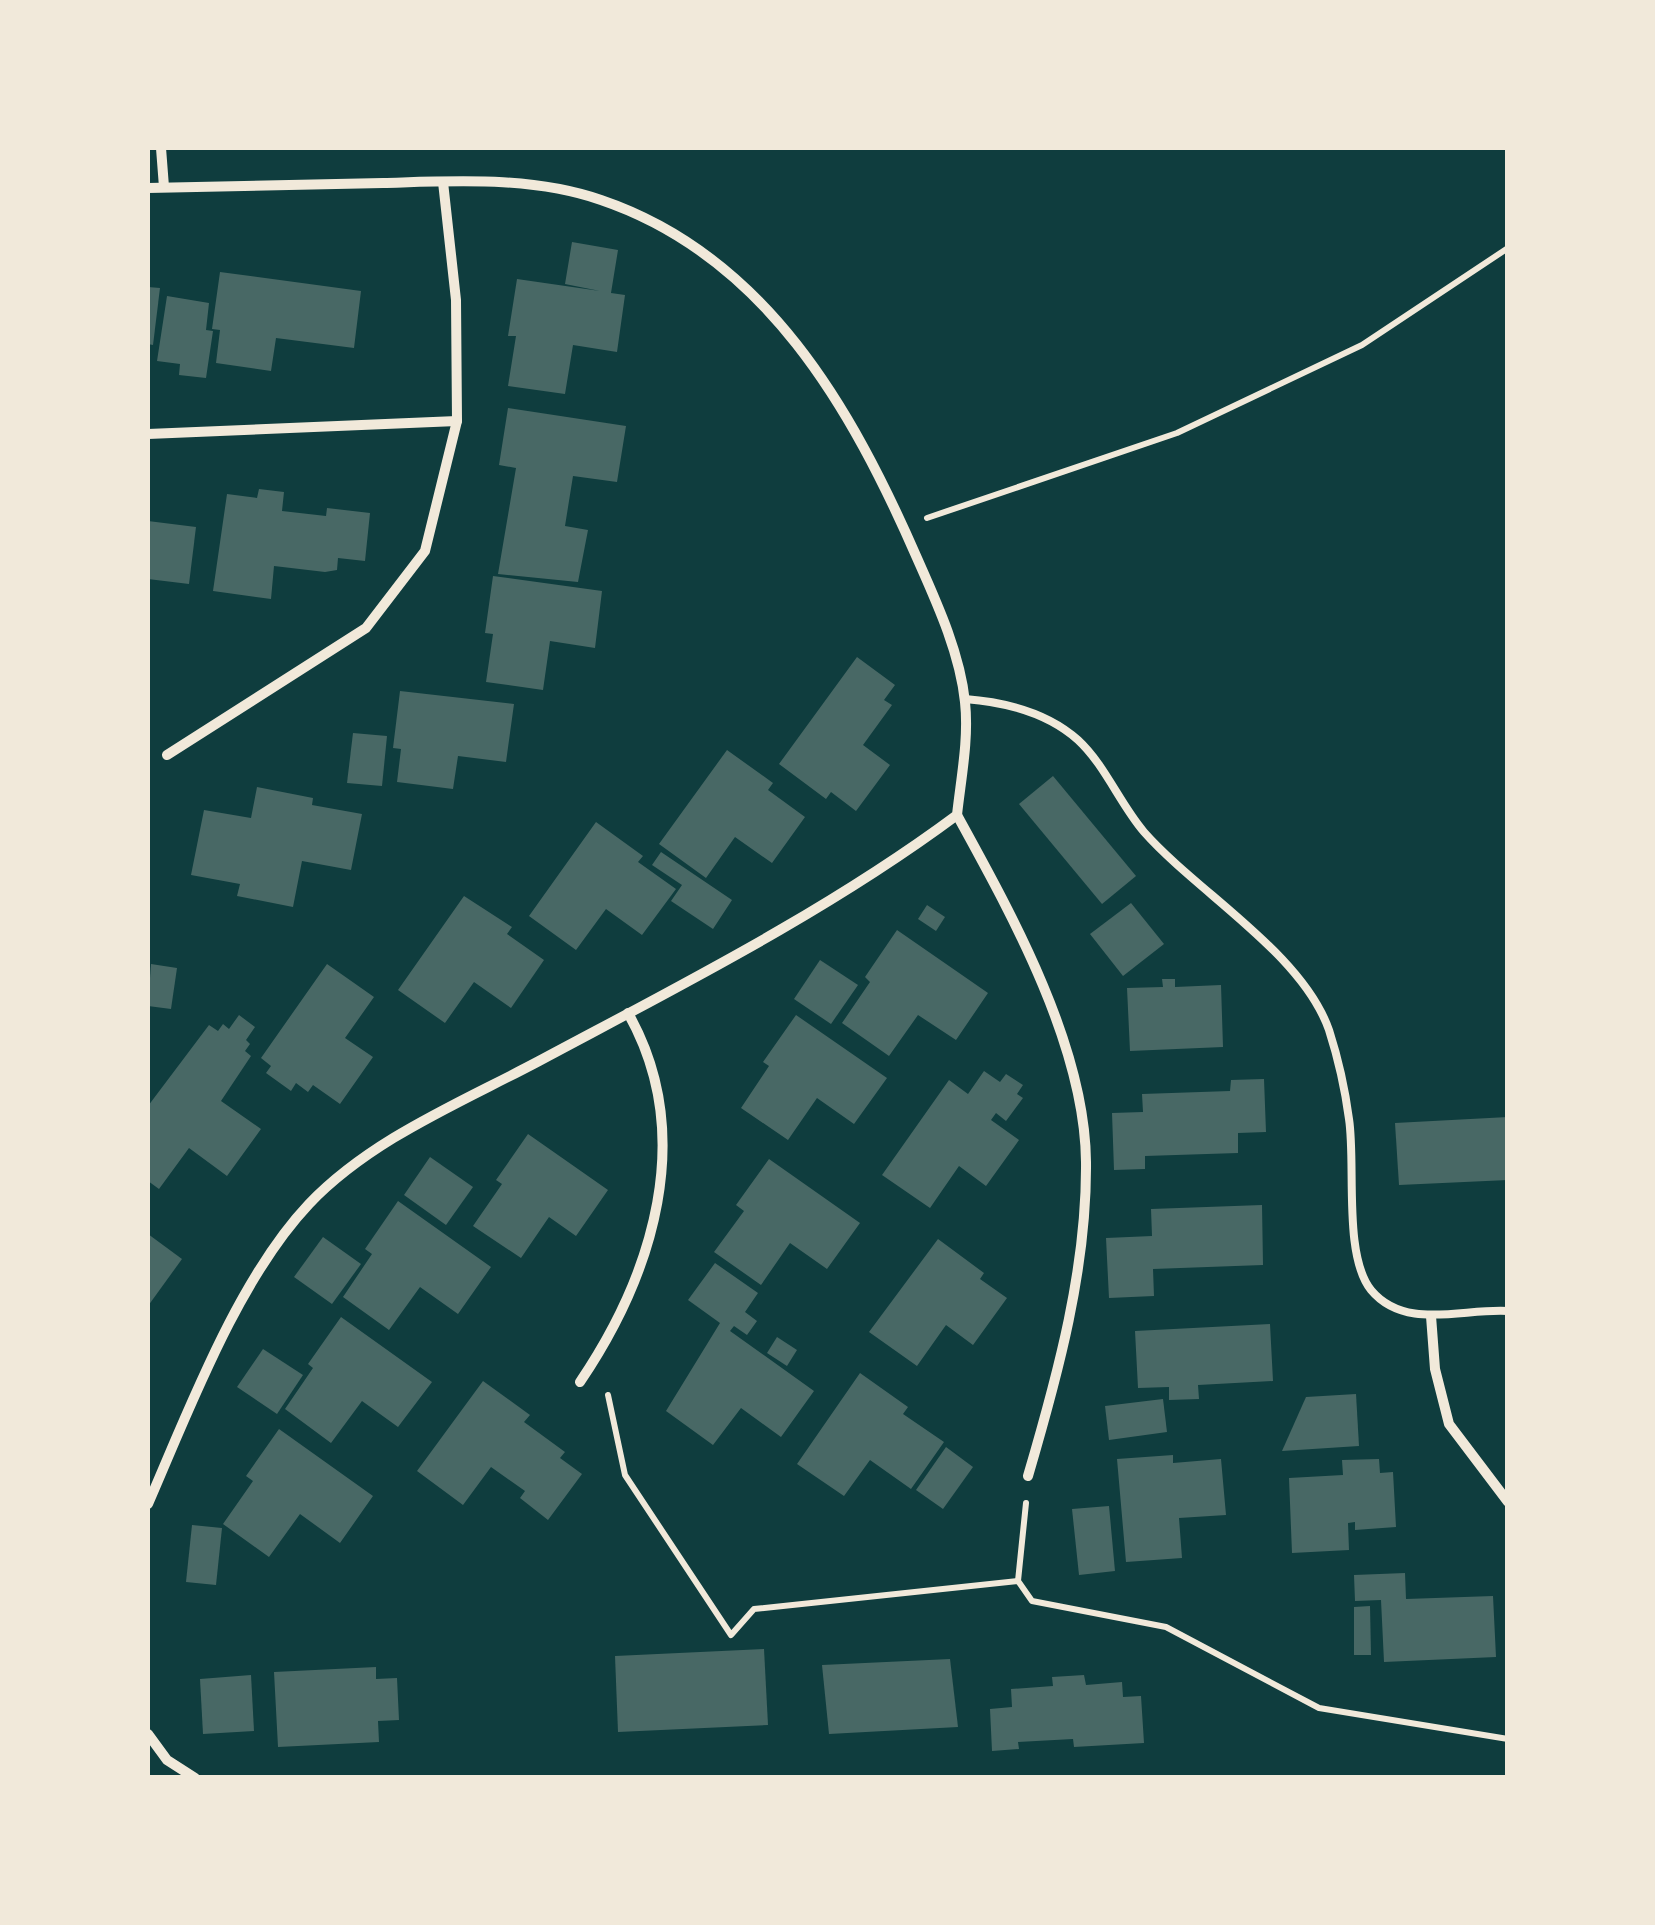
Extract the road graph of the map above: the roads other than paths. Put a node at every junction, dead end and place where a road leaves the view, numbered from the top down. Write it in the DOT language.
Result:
graph roads {
  1 [pos="161,148"];
  2 [pos="443,182"];
  3 [pos="148,188"];
  4 [pos="164,188"];
  5 [pos="457,422"];
  6 [pos="148,434"];
  7 [pos="965,699"];
  8 [pos="167,756"];
  9 [pos="957,815"];
  10 [pos="628,1013"];
  11 [pos="1508,1311"];
  12 [pos="1431,1316"];
  13 [pos="580,1382"];
  14 [pos="1028,1476"];
  15 [pos="1508,1502"];
  16 [pos="148,1504"];
  17 [pos="148,1734"];
  18 [pos="195,1778"];
  1 -- 4 [label="street"];
  2 -- 4 [label="street"];
  2 -- 5 [label="street"];
  2 -- 7 [label="street"];
  3 -- 4 [label="street"];
  5 -- 6 [label="street"];
  5 -- 8 [label="street"];
  7 -- 9 [label="street"];
  7 -- 12 [label="lane"];
  9 -- 10 [label="street"];
  9 -- 14 [label="street"];
  10 -- 13 [label="street"];
  10 -- 16 [label="street"];
  11 -- 12 [label="lane"];
  12 -- 15 [label="street"];
  17 -- 18 [label="street"];
}
